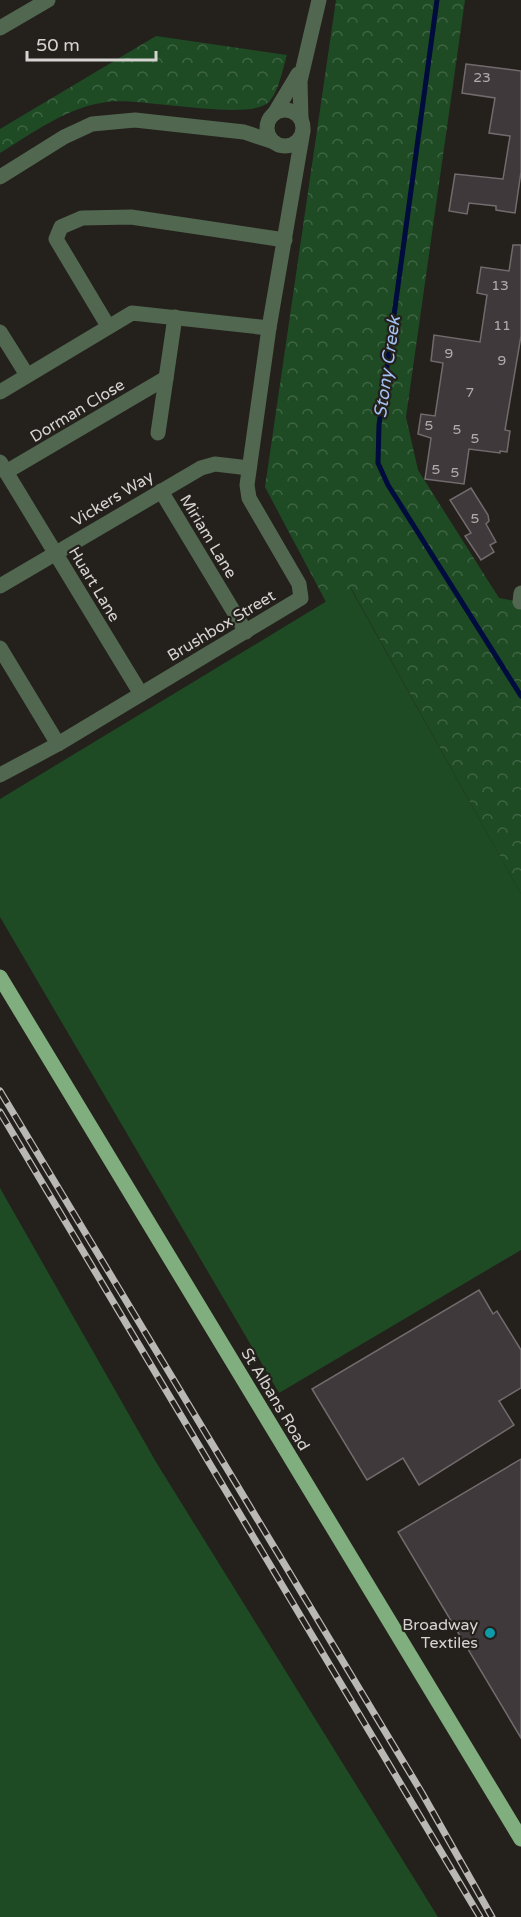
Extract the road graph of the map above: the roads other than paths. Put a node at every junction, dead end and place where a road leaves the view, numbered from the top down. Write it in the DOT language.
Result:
graph roads {
  1 [pos="48,0"];
  2 [pos="319,0"];
  3 [pos="0,28"];
  4 [pos="305,57"];
  5 [pos="272,116"];
  6 [pos="302,125"];
  7 [pos="219,129"];
  8 [pos="276,143"];
  9 [pos="18,164"];
  10 [pos="0,171"];
  11 [pos="0,177"];
  12 [pos="295,180"];
  13 [pos="285,240"];
  14 [pos="175,317"];
  15 [pos="108,326"];
  16 [pos="269,328"];
  17 [pos="0,332"];
  18 [pos="27,375"];
  19 [pos="166,378"];
  20 [pos="0,392"];
  21 [pos="158,433"];
  22 [pos="3,467"];
  23 [pos="249,468"];
  24 [pos="161,491"];
  25 [pos="55,553"];
  26 [pos="0,586"];
  27 [pos="246,632"];
  28 [pos="0,648"];
  29 [pos="141,694"];
  30 [pos="58,744"];
  31 [pos="0,775"];
  32 [pos="0,977"];
  33 [pos="521,1839"];
  1 -- 3 [label="street"];
  2 -- 4 [label="street, Brushbox Street"];
  4 -- 5 [label="street, Brushbox Street"];
  4 -- 6 [label="street, Brushbox Street"];
  5 -- 6 [label="street"];
  5 -- 7 [label="street"];
  5 -- 8 [label="street"];
  6 -- 8 [label="street"];
  6 -- 12 [label="street, Brushbox Street"];
  7 -- 8 [label="street"];
  7 -- 9 [label="street"];
  8 -- 12 [label="street"];
  9 -- 10 [label="street"];
  9 -- 11 [label="street"];
  12 -- 13 [label="street, Brushbox Street"];
  13 -- 15 [label="street"];
  13 -- 16 [label="street, Brushbox Street"];
  14 -- 15 [label="street"];
  14 -- 16 [label="street"];
  14 -- 19 [label="street"];
  15 -- 18 [label="street"];
  16 -- 23 [label="street, Brushbox Street"];
  17 -- 18 [label="street"];
  18 -- 20 [label="street"];
  19 -- 21 [label="street"];
  19 -- 22 [label="street, Dorman Close"];
  22 -- 25 [label="street, Huart Lane"];
  23 -- 24 [label="street, Vickers Way"];
  23 -- 27 [label="street, Brushbox Street"];
  24 -- 25 [label="street, Vickers Way"];
  24 -- 27 [label="street, Miriam Lane"];
  25 -- 26 [label="street, Vickers Way"];
  25 -- 29 [label="street, Huart Lane"];
  27 -- 29 [label="street, Brushbox Street"];
  28 -- 30 [label="street"];
  29 -- 30 [label="street, Brushbox Street"];
  30 -- 31 [label="street, Brushbox Street"];
  32 -- 33 [label="main road, St Albans Road"];
}
